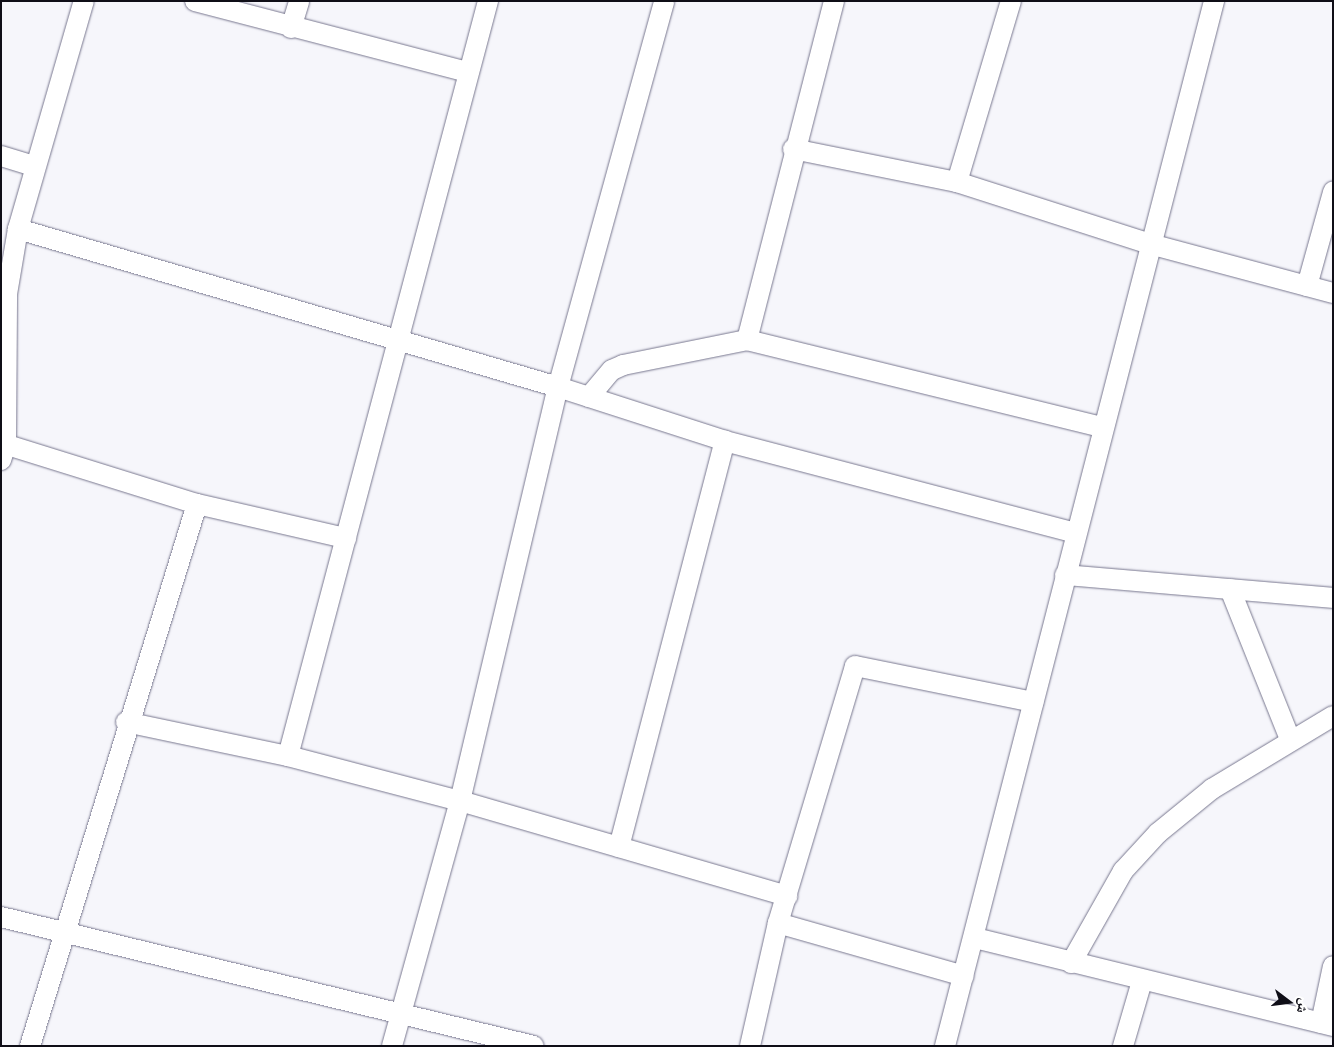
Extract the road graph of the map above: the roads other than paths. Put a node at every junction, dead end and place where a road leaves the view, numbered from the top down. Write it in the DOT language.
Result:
graph roads {
  1 [pos="84,1"];
  2 [pos="195,1"];
  3 [pos="299,1"];
  4 [pos="488,1"];
  5 [pos="664,1"];
  6 [pos="834,1"];
  7 [pos="1011,1"];
  8 [pos="1214,1"];
  9 [pos="291,28"];
  10 [pos="468,72"];
  11 [pos="793,149"];
  12 [pos="1,156"];
  13 [pos="34,166"];
  14 [pos="957,182"];
  15 [pos="1333,192"];
  16 [pos="18,229"];
  17 [pos="1150,244"];
  18 [pos="1307,286"];
  19 [pos="1333,293"];
  20 [pos="747,340"];
  21 [pos="400,343"];
  22 [pos="558,388"];
  23 [pos="589,397"];
  24 [pos="1102,427"];
  25 [pos="725,441"];
  26 [pos="3,449"];
  27 [pos="197,504"];
  28 [pos="1076,533"];
  29 [pos="346,538"];
  30 [pos="1065,575"];
  31 [pos="1230,589"];
  32 [pos="1333,598"];
  33 [pos="1033,702"];
  34 [pos="1333,716"];
  35 [pos="126,722"];
  36 [pos="1290,739"];
  37 [pos="288,756"];
  38 [pos="460,801"];
  39 [pos="619,847"];
  40 [pos="788,896"];
  41 [pos="1,916"];
  42 [pos="778,923"];
  43 [pos="61,933"];
  44 [pos="975,938"];
  45 [pos="1071,963"];
  46 [pos="1333,966"];
  47 [pos="964,976"];
  48 [pos="1142,981"];
  49 [pos="401,1011"];
  50 [pos="1327,1025"];
  51 [pos="30,1046"];
  52 [pos="392,1046"];
  53 [pos="534,1046"];
  54 [pos="750,1046"];
  55 [pos="945,1046"];
  56 [pos="1123,1046"];
  1 -- 13 [label="street"];
  2 -- 9 [label="street"];
  3 -- 9 [label="street"];
  4 -- 10 [label="street"];
  5 -- 22 [label="street"];
  6 -- 11 [label="street"];
  7 -- 14 [label="street"];
  8 -- 17 [label="street"];
  9 -- 10 [label="street"];
  10 -- 21 [label="street"];
  11 -- 14 [label="street"];
  11 -- 20 [label="street"];
  12 -- 13 [label="street"];
  13 -- 16 [label="street"];
  14 -- 17 [label="street"];
  15 -- 18 [label="street"];
  16 -- 21 [label="street"];
  16 -- 26 [label="street"];
  17 -- 18 [label="street"];
  17 -- 24 [label="street"];
  18 -- 19 [label="street"];
  20 -- 23 [label="street"];
  20 -- 24 [label="street"];
  21 -- 22 [label="street"];
  21 -- 29 [label="street"];
  22 -- 23 [label="street"];
  22 -- 38 [label="street"];
  23 -- 25 [label="street"];
  24 -- 28 [label="street"];
  25 -- 28 [label="street"];
  25 -- 39 [label="street"];
  26 -- 27 [label="street"];
  27 -- 29 [label="street"];
  27 -- 35 [label="street"];
  28 -- 30 [label="street"];
  29 -- 37 [label="street"];
  30 -- 31 [label="street"];
  30 -- 33 [label="street"];
  31 -- 32 [label="street"];
  31 -- 36 [label="street"];
  33 -- 40 [label="street"];
  33 -- 44 [label="street"];
  34 -- 36 [label="street"];
  35 -- 37 [label="street"];
  35 -- 43 [label="street"];
  36 -- 45 [label="street"];
  37 -- 38 [label="street"];
  38 -- 39 [label="street"];
  38 -- 49 [label="street"];
  39 -- 40 [label="street"];
  40 -- 42 [label="street"];
  41 -- 43 [label="street"];
  42 -- 47 [label="street"];
  42 -- 54 [label="street"];
  43 -- 49 [label="street"];
  43 -- 51 [label="street"];
  44 -- 45 [label="street"];
  44 -- 47 [label="street"];
  45 -- 48 [label="street"];
  46 -- 50 [label="street"];
  47 -- 55 [label="street"];
  48 -- 50 [label="street"];
  48 -- 56 [label="street"];
  49 -- 52 [label="street"];
  49 -- 53 [label="street"];
}
